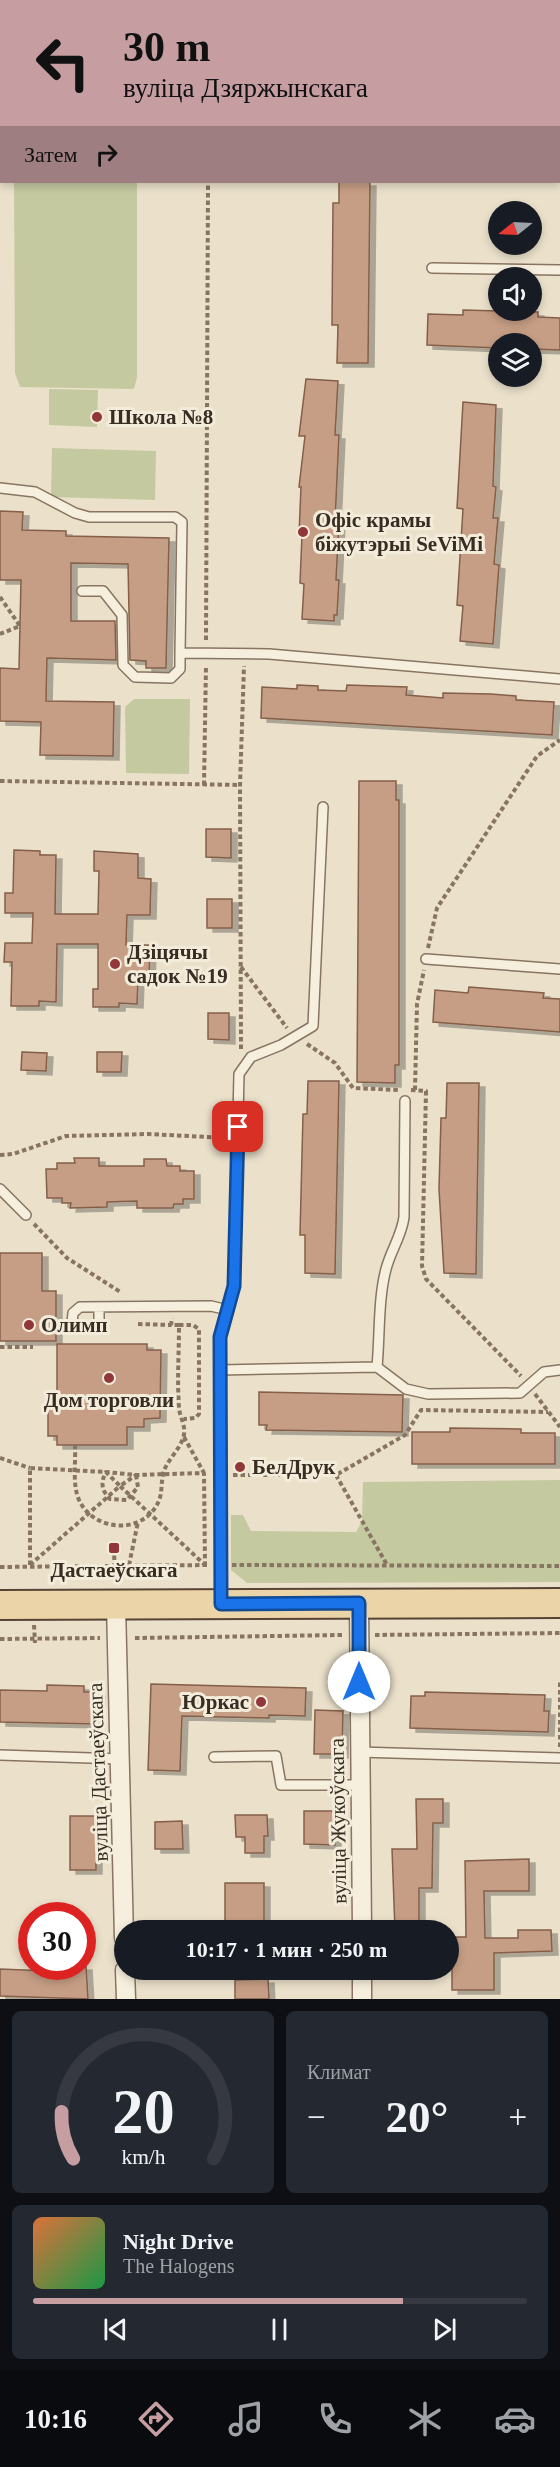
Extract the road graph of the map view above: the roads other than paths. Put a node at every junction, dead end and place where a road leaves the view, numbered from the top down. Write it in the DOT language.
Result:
graph roads {
  1 [pos="432,268"];
  2 [pos="560,270"];
  3 [pos="0,488"];
  4 [pos="82,591"];
  5 [pos="180,653"];
  6 [pos="560,678"];
  7 [pos="323,807"];
  8 [pos="426,959"];
  9 [pos="560,969"];
  10 [pos="405,1101"];
  11 [pos="0,1188"];
  12 [pos="26,1215"];
  13 [pos="99,1307"];
  14 [pos="228,1310"];
  15 [pos="378,1367"];
  16 [pos="220,1370"];
  17 [pos="560,1370"];
  18 [pos="359,1603"];
  19 [pos="560,1603"];
  20 [pos="221,1604"];
  21 [pos="0,1605"];
  22 [pos="116,1605"];
  23 [pos="359,1752"];
  24 [pos="0,1755"];
  25 [pos="214,1757"];
  26 [pos="560,1758"];
  27 [pos="121,1759"];
  28 [pos="361,1785"];
  29 [pos="124,1920"];
  30 [pos="362,1920"];
  31 [pos="125,1980"];
  32 [pos="362,1980"];
  33 [pos="126,1999"];
  34 [pos="362,1999"];
  1 -- 2 [label="lane"];
  3 -- 5 [label="lane"];
  4 -- 5 [label="lane"];
  5 -- 6 [label="lane"];
  7 -- 14 [label="lane"];
  8 -- 9 [label="lane"];
  10 -- 15 [label="lane"];
  11 -- 12 [label="lane"];
  13 -- 14 [label="lane"];
  14 -- 16 [label="lane"];
  15 -- 16 [label="lane"];
  15 -- 17 [label="lane"];
  16 -- 20 [label="lane"];
  18 -- 19 [label="main road"];
  18 -- 20 [label="main road"];
  18 -- 23 [label="street, вуліца Жукоўскага"];
  20 -- 22 [label="main road"];
  21 -- 22 [label="main road"];
  22 -- 27 [label="street, вуліца Дастаеўскага"];
  23 -- 26 [label="lane"];
  23 -- 28 [label="street, вуліца Жукоўскага"];
  24 -- 27 [label="lane"];
  25 -- 28 [label="lane"];
  27 -- 29 [label="street, вуліца Дастаеўскага"];
  28 -- 30 [label="street, вуліца Жукоўскага"];
  31 -- 33 [label="street"];
  32 -- 34 [label="street"];
}
